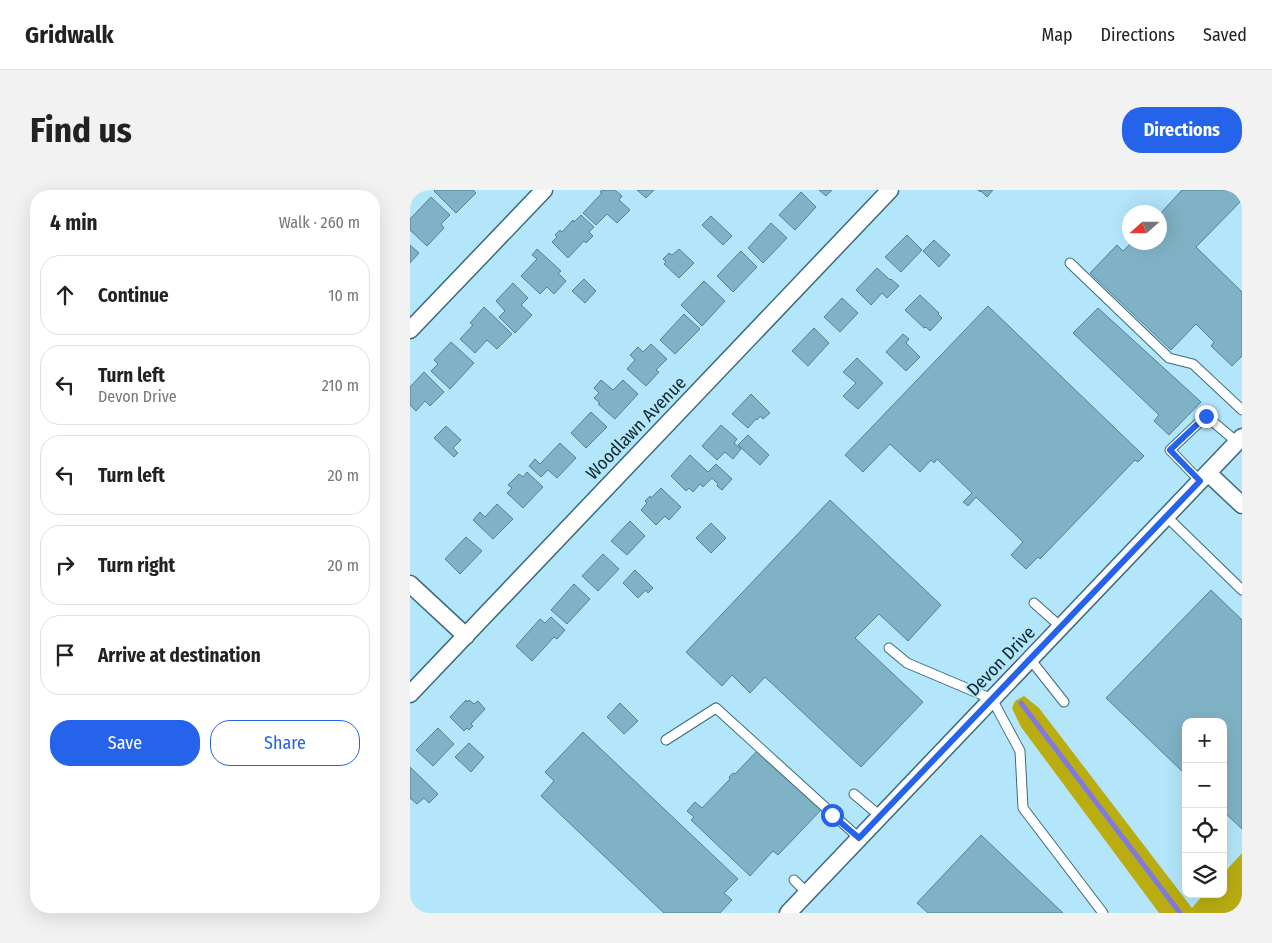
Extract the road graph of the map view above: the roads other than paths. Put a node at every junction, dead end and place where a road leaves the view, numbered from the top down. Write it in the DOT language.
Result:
graph roads {
  1 [pos="544,190"];
  2 [pos="890,190"];
  3 [pos="1070,264"];
  4 [pos="410,330"];
  5 [pos="1242,410"];
  6 [pos="1240,439"];
  7 [pos="1204,477"];
  8 [pos="1242,505"];
  9 [pos="1166,516"];
  10 [pos="410,584"];
  11 [pos="1242,590"];
  12 [pos="1034,603"];
  13 [pos="1060,627"];
  14 [pos="466,636"];
  15 [pos="889,648"];
  16 [pos="1030,659"];
  17 [pos="410,694"];
  18 [pos="992,700"];
  19 [pos="1064,702"];
  20 [pos="666,740"];
  21 [pos="854,794"];
  22 [pos="880,816"];
  23 [pos="859,838"];
  24 [pos="794,880"];
  25 [pos="807,893"];
  26 [pos="788,913"];
  27 [pos="1103,913"];
  1 -- 4 [label="street"];
  2 -- 14 [label="street, Woodlawn Avenue"];
  3 -- 5 [label="lane"];
  6 -- 7 [label="street, Devon Drive"];
  6 -- 7 [label="lane"];
  7 -- 8 [label="street"];
  7 -- 9 [label="street, Devon Drive"];
  9 -- 11 [label="lane"];
  9 -- 13 [label="street, Devon Drive"];
  10 -- 14 [label="street"];
  12 -- 13 [label="lane"];
  13 -- 16 [label="street, Devon Drive"];
  14 -- 17 [label="street, Woodlawn Avenue"];
  15 -- 18 [label="lane"];
  16 -- 18 [label="street, Devon Drive"];
  16 -- 19 [label="lane"];
  18 -- 22 [label="street, Devon Drive"];
  18 -- 27 [label="lane"];
  20 -- 23 [label="lane"];
  21 -- 22 [label="lane"];
  22 -- 23 [label="street, Devon Drive"];
  23 -- 25 [label="street, Devon Drive"];
  24 -- 25 [label="lane"];
  25 -- 26 [label="street, Devon Drive"];
}
